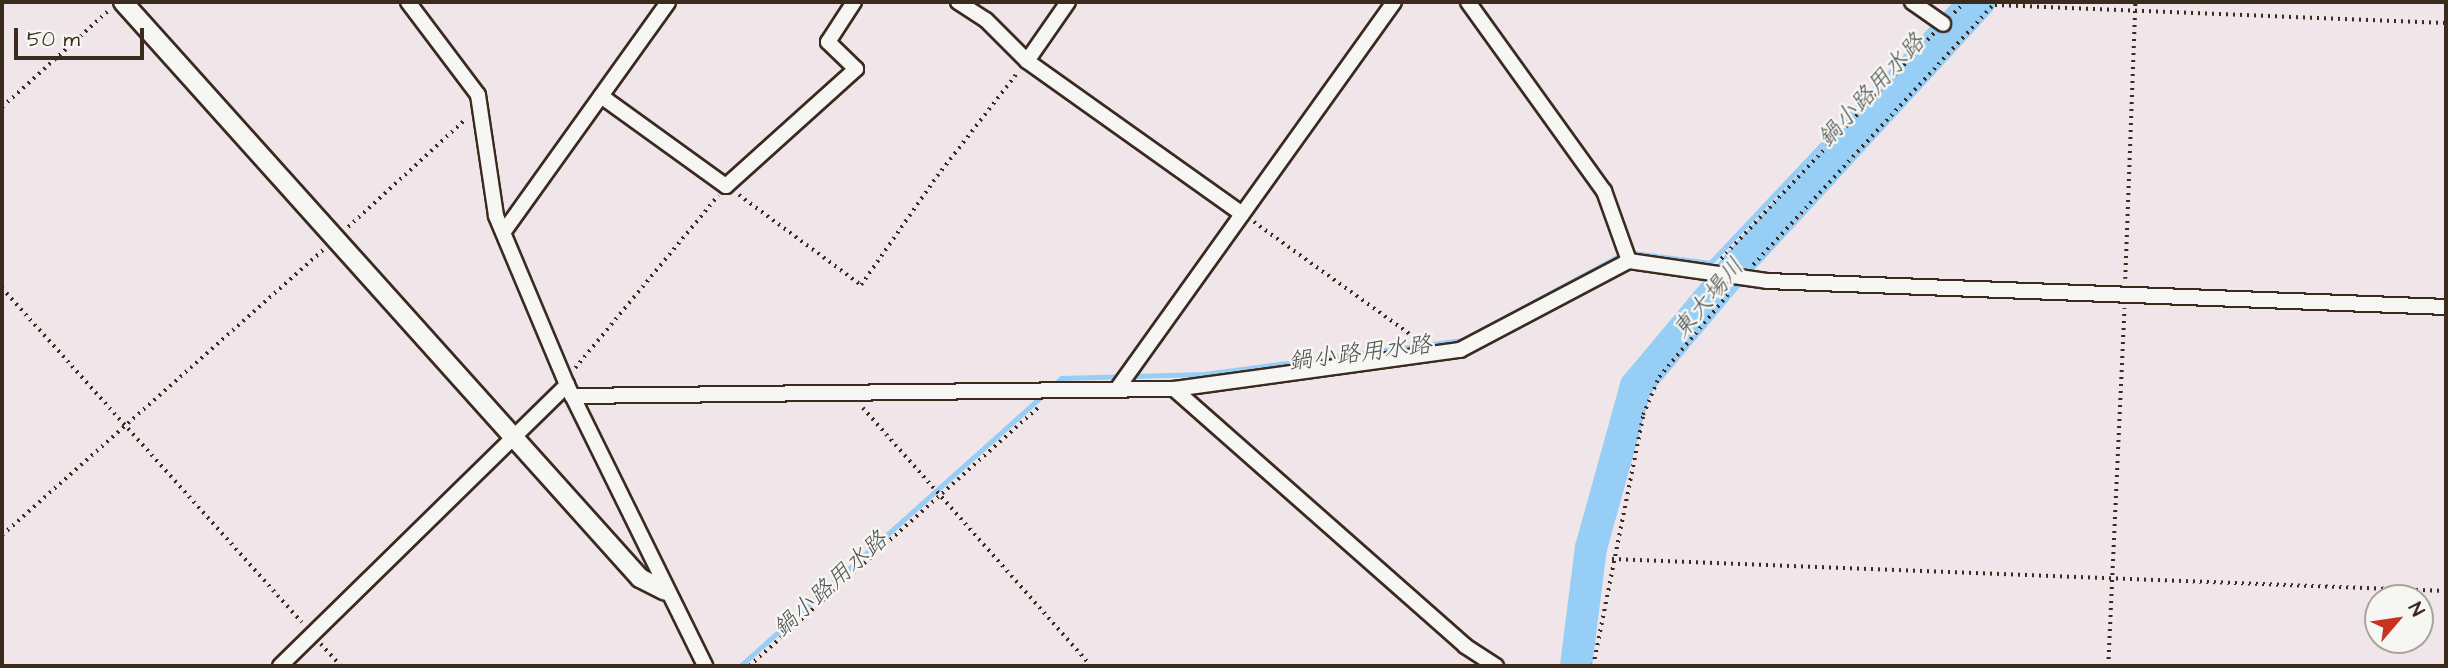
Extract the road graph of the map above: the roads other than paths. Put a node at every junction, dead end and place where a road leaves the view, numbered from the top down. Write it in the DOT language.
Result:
graph roads {
  1 [pos="121,2"];
  2 [pos="408,2"];
  3 [pos="668,2"];
  4 [pos="854,2"];
  5 [pos="958,2"];
  6 [pos="1068,2"];
  7 [pos="1394,2"];
  8 [pos="1468,2"];
  9 [pos="1912,2"];
  10 [pos="1943,24"];
  11 [pos="1027,61"];
  12 [pos="601,96"];
  13 [pos="1242,214"];
  14 [pos="505,230"];
  15 [pos="1629,261"];
  16 [pos="2446,307"];
  17 [pos="568,387"];
  18 [pos="1117,389"];
  19 [pos="1174,389"];
  20 [pos="513,438"];
  21 [pos="665,591"];
  22 [pos="280,666"];
  23 [pos="705,666"];
  24 [pos="1496,666"];
  1 -- 20 [label="street"];
  2 -- 14 [label="street"];
  3 -- 12 [label="street"];
  4 -- 12 [label="street"];
  5 -- 11 [label="street"];
  6 -- 11 [label="street"];
  7 -- 13 [label="street"];
  8 -- 15 [label="street"];
  9 -- 10 [label="street"];
  11 -- 13 [label="street"];
  12 -- 14 [label="street"];
  13 -- 18 [label="street"];
  14 -- 17 [label="street"];
  15 -- 16 [label="street"];
  15 -- 19 [label="street"];
  17 -- 18 [label="street"];
  17 -- 20 [label="street"];
  17 -- 21 [label="street"];
  18 -- 19 [label="street"];
  19 -- 24 [label="street"];
  20 -- 21 [label="street"];
  20 -- 22 [label="street"];
  21 -- 23 [label="street"];
}
